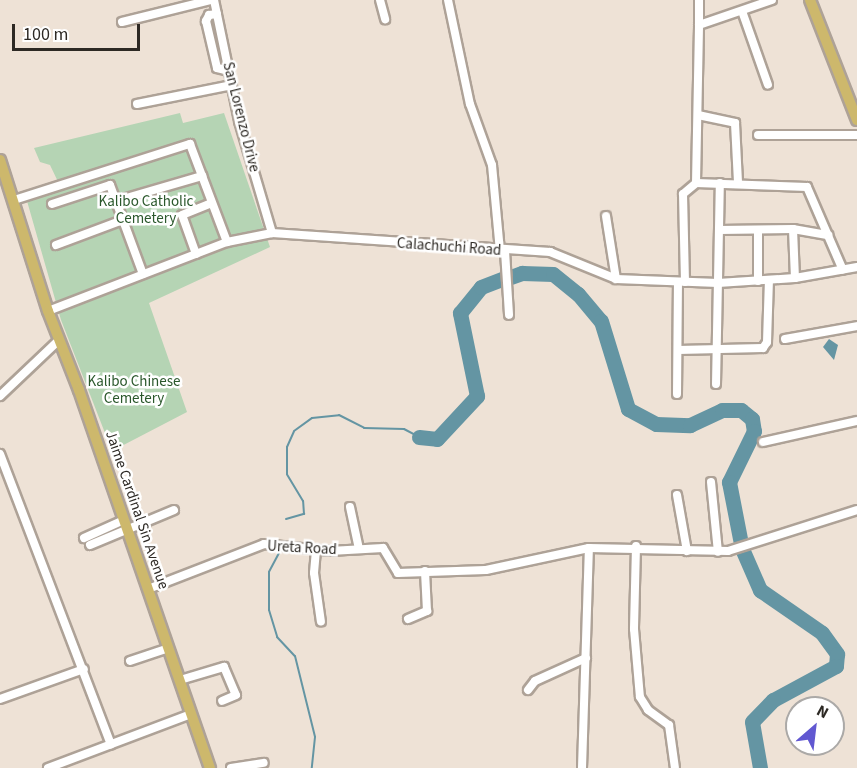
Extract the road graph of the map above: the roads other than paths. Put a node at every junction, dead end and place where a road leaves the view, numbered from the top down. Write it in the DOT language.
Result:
graph roads {
  1 [pos="213,0"];
  2 [pos="380,0"];
  3 [pos="448,0"];
  4 [pos="699,0"];
  5 [pos="772,0"];
  6 [pos="810,0"];
  7 [pos="742,11"];
  8 [pos="385,19"];
  9 [pos="122,22"];
  10 [pos="699,25"];
  11 [pos="232,85"];
  12 [pos="768,85"];
  13 [pos="137,104"];
  14 [pos="698,115"];
  15 [pos="857,120"];
  16 [pos="758,135"];
  17 [pos="857,135"];
  18 [pos="0,160"];
  19 [pos="202,176"];
  20 [pos="696,183"];
  21 [pos="720,183"];
  22 [pos="738,183"];
  23 [pos="14,200"];
  24 [pos="116,201"];
  25 [pos="212,203"];
  26 [pos="52,204"];
  27 [pos="606,216"];
  28 [pos="123,220"];
  29 [pos="793,229"];
  30 [pos="719,230"];
  31 [pos="758,230"];
  32 [pos="272,233"];
  33 [pos="828,235"];
  34 [pos="227,242"];
  35 [pos="56,245"];
  36 [pos="502,251"];
  37 [pos="196,254"];
  38 [pos="857,267"];
  39 [pos="843,270"];
  40 [pos="143,274"];
  41 [pos="795,278"];
  42 [pos="616,279"];
  43 [pos="769,280"];
  44 [pos="758,281"];
  45 [pos="681,282"];
  46 [pos="718,283"];
  47 [pos="48,311"];
  48 [pos="509,315"];
  49 [pos="857,327"];
  50 [pos="785,339"];
  51 [pos="59,340"];
  52 [pos="717,349"];
  53 [pos="678,350"];
  54 [pos="716,384"];
  55 [pos="677,394"];
  56 [pos="0,396"];
  57 [pos="857,421"];
  58 [pos="764,442"];
  59 [pos="0,454"];
  60 [pos="711,482"];
  61 [pos="677,495"];
  62 [pos="350,507"];
  63 [pos="174,510"];
  64 [pos="857,510"];
  65 [pos="125,524"];
  66 [pos="87,541"];
  67 [pos="636,546"];
  68 [pos="590,548"];
  69 [pos="316,549"];
  70 [pos="359,549"];
  71 [pos="687,551"];
  72 [pos="718,552"];
  73 [pos="425,571"];
  74 [pos="148,589"];
  75 [pos="408,619"];
  76 [pos="321,621"];
  77 [pos="169,648"];
  78 [pos="586,658"];
  79 [pos="130,661"];
  80 [pos="84,669"];
  81 [pos="180,680"];
  82 [pos="528,690"];
  83 [pos="0,699"];
  84 [pos="222,701"];
  85 [pos="191,714"];
  86 [pos="111,745"];
  87 [pos="264,763"];
  88 [pos="48,768"];
  89 [pos="210,768"];
  90 [pos="231,768"];
  91 [pos="582,768"];
  92 [pos="675,768"];
  1 -- 9 [label="street"];
  1 -- 11 [label="street, San Lorenzo Drive"];
  2 -- 8 [label="street"];
  3 -- 36 [label="street"];
  4 -- 10 [label="street"];
  5 -- 7 [label="street"];
  6 -- 15 [label="main road"];
  7 -- 10 [label="street"];
  7 -- 12 [label="street"];
  10 -- 14 [label="street"];
  11 -- 13 [label="street"];
  11 -- 32 [label="street, San Lorenzo Drive"];
  14 -- 20 [label="street"];
  14 -- 22 [label="street"];
  16 -- 17 [label="street"];
  18 -- 23 [label="main road, Jaime Cardinal Sin Avenue"];
  19 -- 23 [label="street"];
  19 -- 24 [label="street"];
  19 -- 25 [label="street"];
  20 -- 21 [label="street"];
  20 -- 45 [label="street"];
  21 -- 22 [label="street"];
  21 -- 30 [label="street"];
  22 -- 33 [label="street"];
  23 -- 47 [label="main road, Jaime Cardinal Sin Avenue"];
  24 -- 26 [label="street"];
  24 -- 28 [label="street"];
  25 -- 34 [label="street"];
  25 -- 37 [label="street"];
  27 -- 42 [label="street"];
  28 -- 35 [label="street"];
  28 -- 40 [label="street"];
  29 -- 31 [label="street"];
  29 -- 33 [label="street"];
  29 -- 41 [label="street"];
  30 -- 31 [label="street"];
  30 -- 46 [label="street"];
  31 -- 44 [label="street"];
  32 -- 34 [label="street, Calachuchi Road"];
  32 -- 36 [label="street, Calachuchi Road"];
  33 -- 39 [label="street"];
  34 -- 37 [label="street, Calachuchi Road"];
  36 -- 42 [label="street, Calachuchi Road"];
  36 -- 48 [label="street"];
  37 -- 40 [label="street, Calachuchi Road"];
  38 -- 39 [label="street, Calachuchi Road"];
  39 -- 41 [label="street, Calachuchi Road"];
  40 -- 47 [label="street, Calachuchi Road"];
  41 -- 43 [label="street, Calachuchi Road"];
  42 -- 45 [label="street, Calachuchi Road"];
  43 -- 44 [label="street, Calachuchi Road"];
  43 -- 52 [label="street"];
  44 -- 46 [label="street, Calachuchi Road"];
  45 -- 46 [label="street, Calachuchi Road"];
  45 -- 53 [label="street"];
  46 -- 52 [label="street"];
  47 -- 51 [label="main road, Jaime Cardinal Sin Avenue"];
  49 -- 50 [label="street"];
  51 -- 56 [label="street"];
  51 -- 65 [label="main road, Jaime Cardinal Sin Avenue"];
  52 -- 53 [label="street"];
  52 -- 54 [label="street"];
  53 -- 55 [label="street"];
  57 -- 58 [label="street"];
  59 -- 80 [label="street"];
  60 -- 72 [label="street"];
  61 -- 71 [label="street"];
  62 -- 70 [label="street"];
  63 -- 65 [label="street"];
  64 -- 72 [label="street, Ureta Road"];
  65 -- 66 [label="street"];
  65 -- 74 [label="main road, Jaime Cardinal Sin Avenue"];
  67 -- 68 [label="street, Ureta Road"];
  67 -- 71 [label="street, Ureta Road"];
  67 -- 92 [label="street"];
  68 -- 73 [label="street, Ureta Road"];
  68 -- 78 [label="street"];
  69 -- 70 [label="street, Ureta Road"];
  69 -- 74 [label="street, Ureta Road"];
  69 -- 76 [label="street"];
  70 -- 73 [label="street, Ureta Road"];
  71 -- 72 [label="street, Ureta Road"];
  73 -- 75 [label="street"];
  74 -- 77 [label="main road, Jaime Cardinal Sin Avenue"];
  77 -- 79 [label="street"];
  77 -- 81 [label="main road, Jaime Cardinal Sin Avenue"];
  78 -- 82 [label="street"];
  78 -- 91 [label="street"];
  80 -- 83 [label="street"];
  80 -- 86 [label="street"];
  81 -- 84 [label="street"];
  81 -- 85 [label="main road, Jaime Cardinal Sin Avenue"];
  85 -- 86 [label="street"];
  85 -- 89 [label="main road, Jaime Cardinal Sin Avenue"];
  86 -- 88 [label="street"];
  87 -- 90 [label="street"];
}
